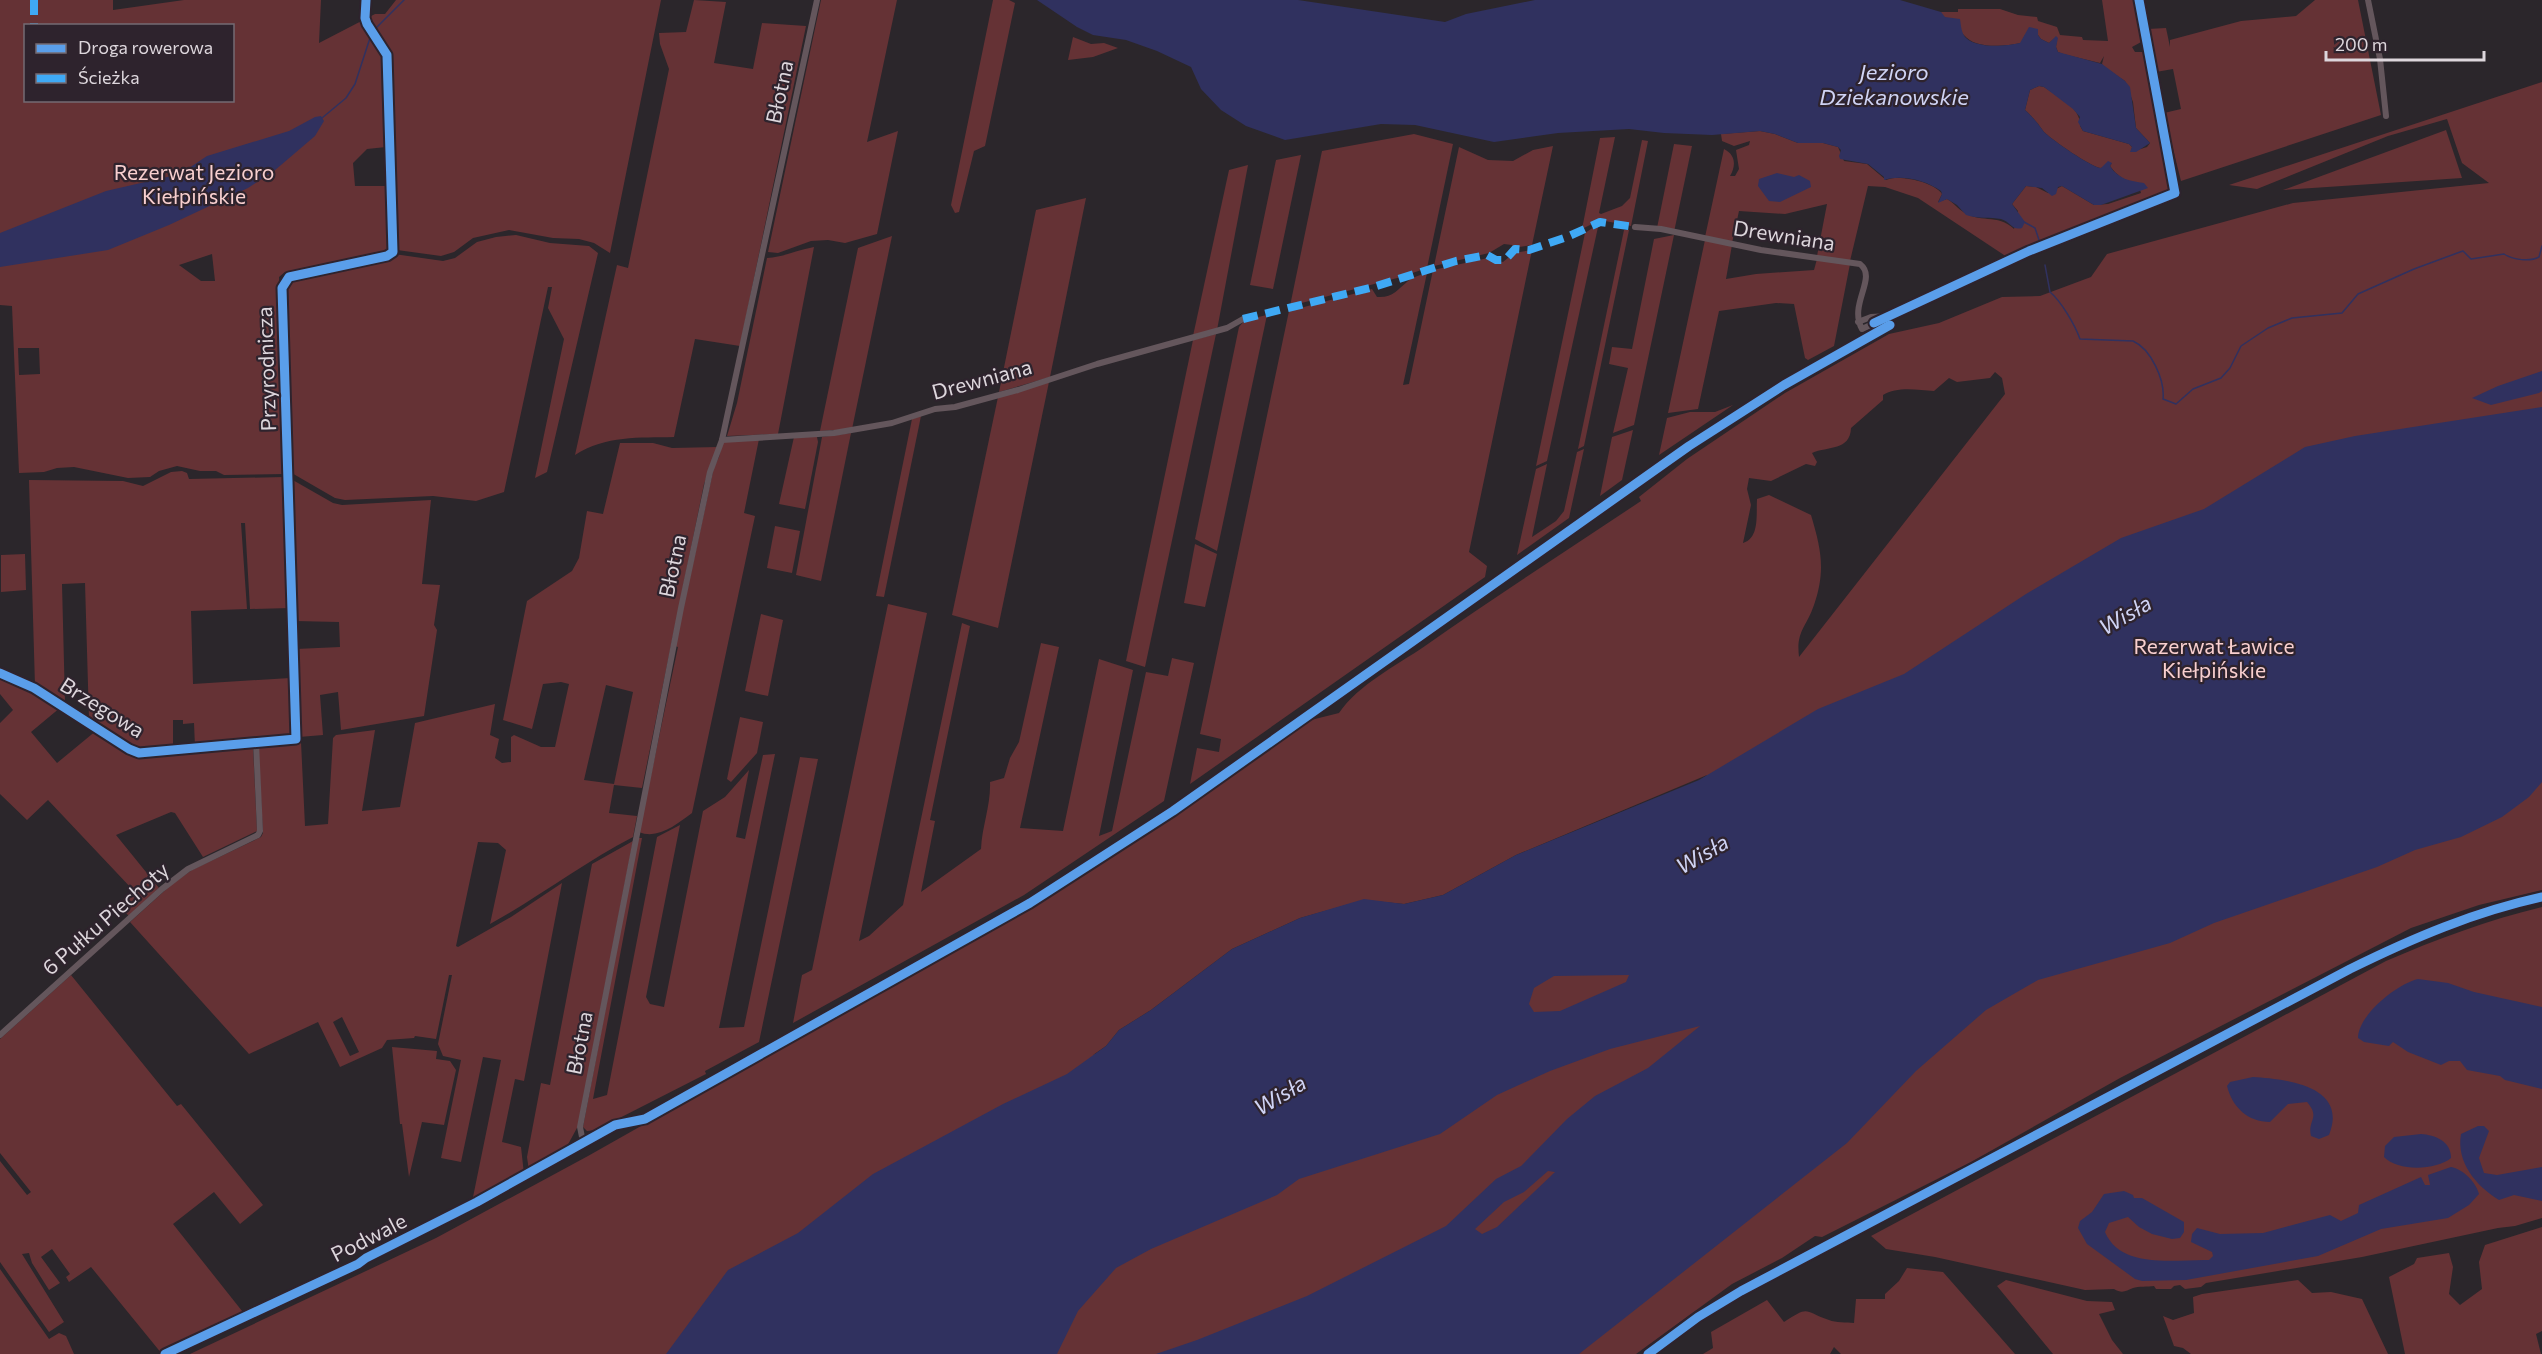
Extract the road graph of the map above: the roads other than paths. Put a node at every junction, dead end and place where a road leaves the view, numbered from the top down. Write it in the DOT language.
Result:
graph roads {
  1 [pos="366,0"];
  2 [pos="817,0"];
  3 [pos="2139,0"];
  4 [pos="2368,0"];
  5 [pos="2386,116"];
  6 [pos="1635,227"];
  7 [pos="1888,316"];
  8 [pos="1243,319"];
  9 [pos="1858,322"];
  10 [pos="722,440"];
  11 [pos="0,673"];
  12 [pos="296,739"];
  13 [pos="256,743"];
  14 [pos="0,1035"];
  15 [pos="583,1142"];
  16 [pos="165,1354"];
  1 -- 12 [label="street, Przyrodnicza"];
  2 -- 10 [label="street, Błotna"];
  3 -- 7 [label="street"];
  4 -- 5 [label="street"];
  6 -- 9 [label="street, Drewniana"];
  7 -- 9 [label="street"];
  7 -- 9 [label="street"];
  8 -- 10 [label="street, Drewniana"];
  10 -- 15 [label="street, Błotna"];
  11 -- 13 [label="street, Brzegowa"];
  12 -- 13 [label="street, Brzegowa"];
  13 -- 14 [label="street, 6 Pułku Piechoty"];
  15 -- 16 [label="street, Podwale"];
}
